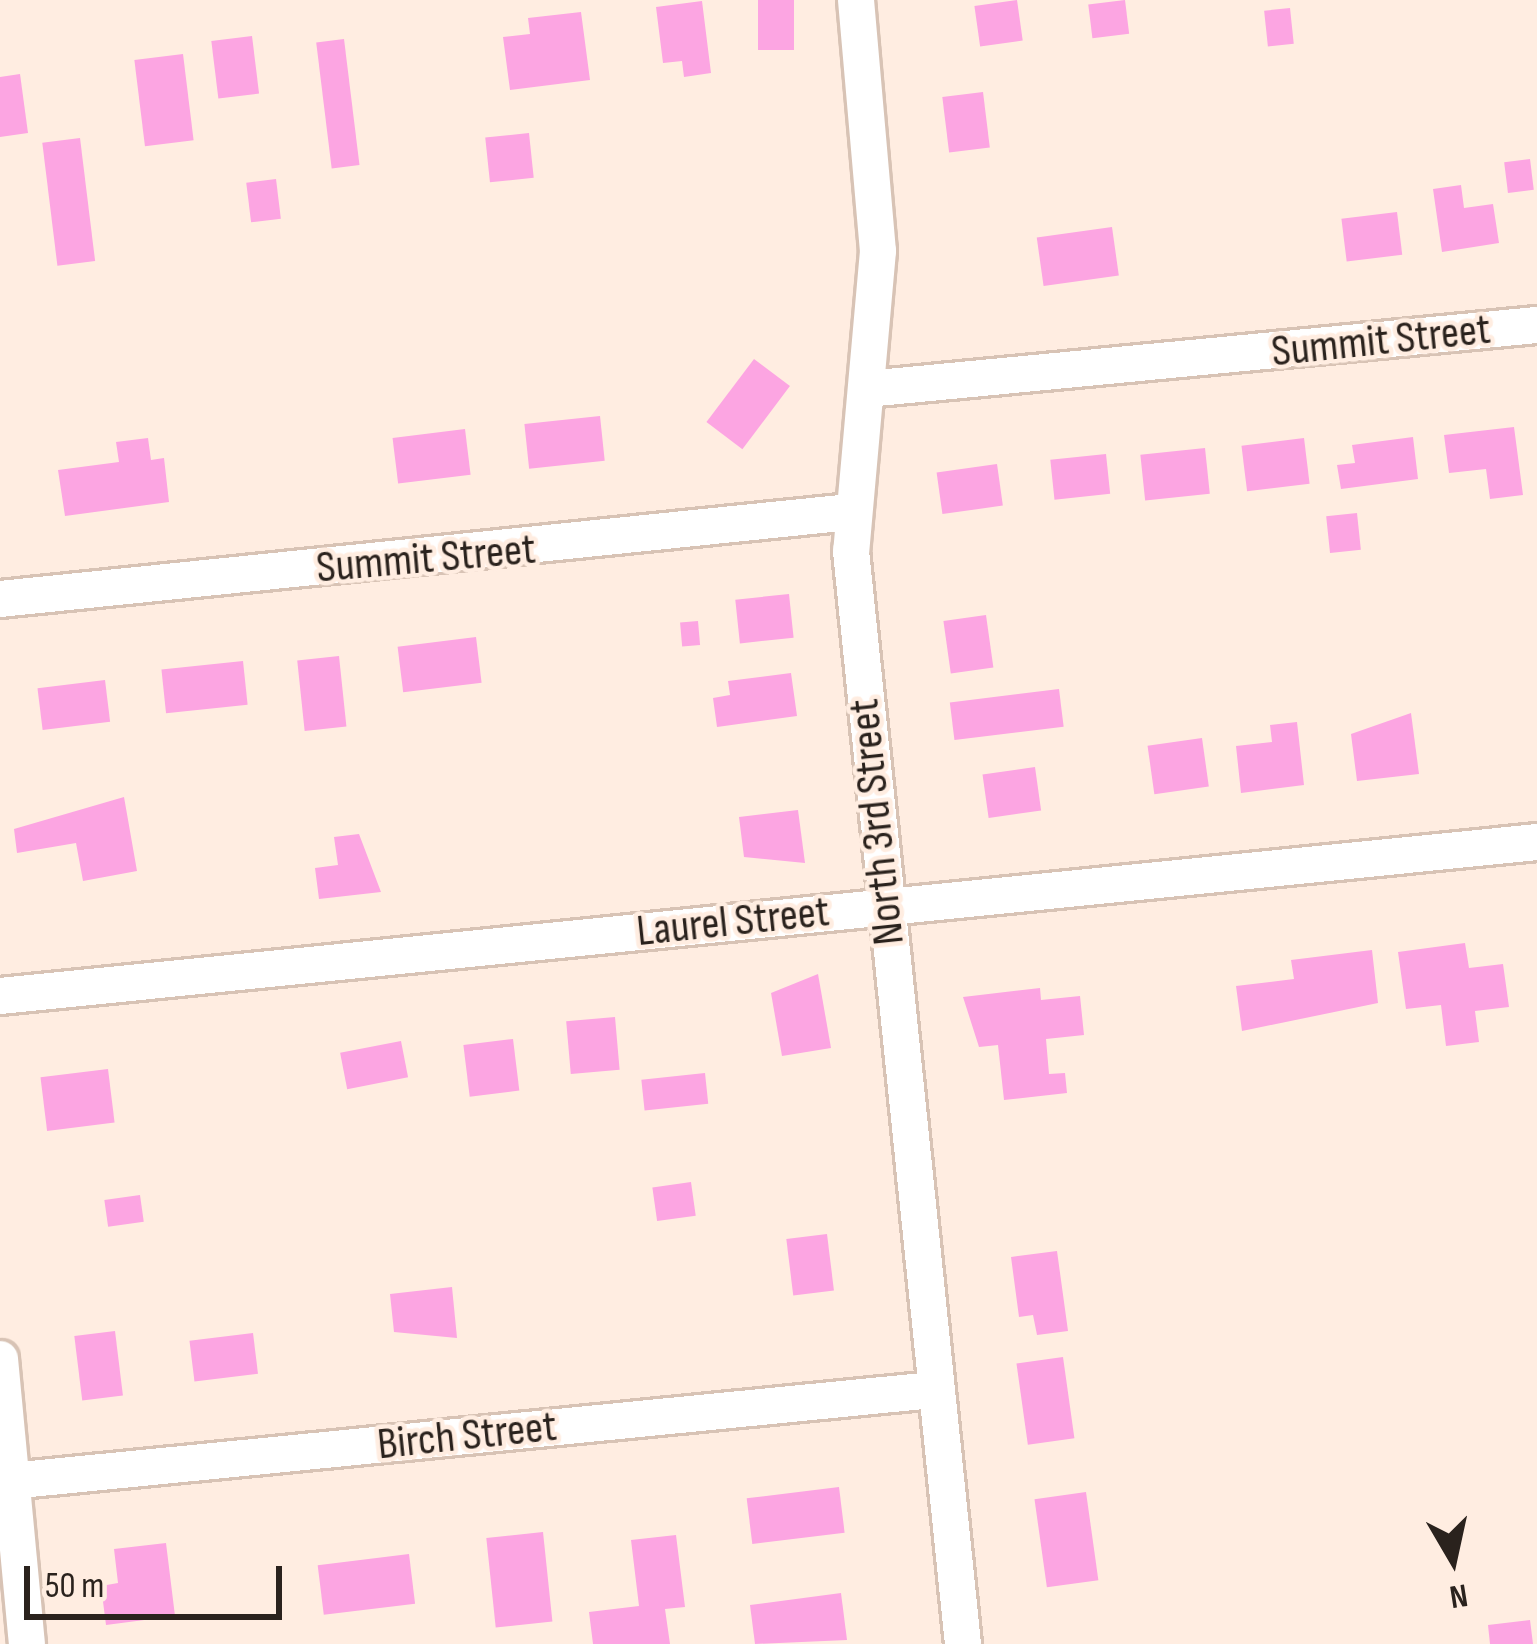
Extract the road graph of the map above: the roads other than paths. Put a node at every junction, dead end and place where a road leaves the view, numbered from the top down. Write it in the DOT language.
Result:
graph roads {
  1 [pos="856,0"];
  2 [pos="1537,325"];
  3 [pos="867,389"];
  4 [pos="851,512"];
  5 [pos="0,599"];
  6 [pos="1537,842"];
  7 [pos="885,907"];
  8 [pos="0,996"];
  9 [pos="0,1359"];
  10 [pos="934,1390"];
  11 [pos="6,1482"];
  12 [pos="27,1644"];
  13 [pos="963,1644"];
  1 -- 3 [label="street, North 3rd Street"];
  2 -- 3 [label="street, Summit Street"];
  3 -- 4 [label="street, North 3rd Street"];
  4 -- 5 [label="street, Summit Street"];
  4 -- 7 [label="street, North 3rd Street"];
  6 -- 7 [label="street, Laurel Street"];
  7 -- 8 [label="street, Laurel Street"];
  7 -- 10 [label="street, North 3rd Street"];
  9 -- 11 [label="street"];
  10 -- 11 [label="street, Birch Street"];
  10 -- 13 [label="street, North 3rd Street"];
  11 -- 12 [label="street"];
}
